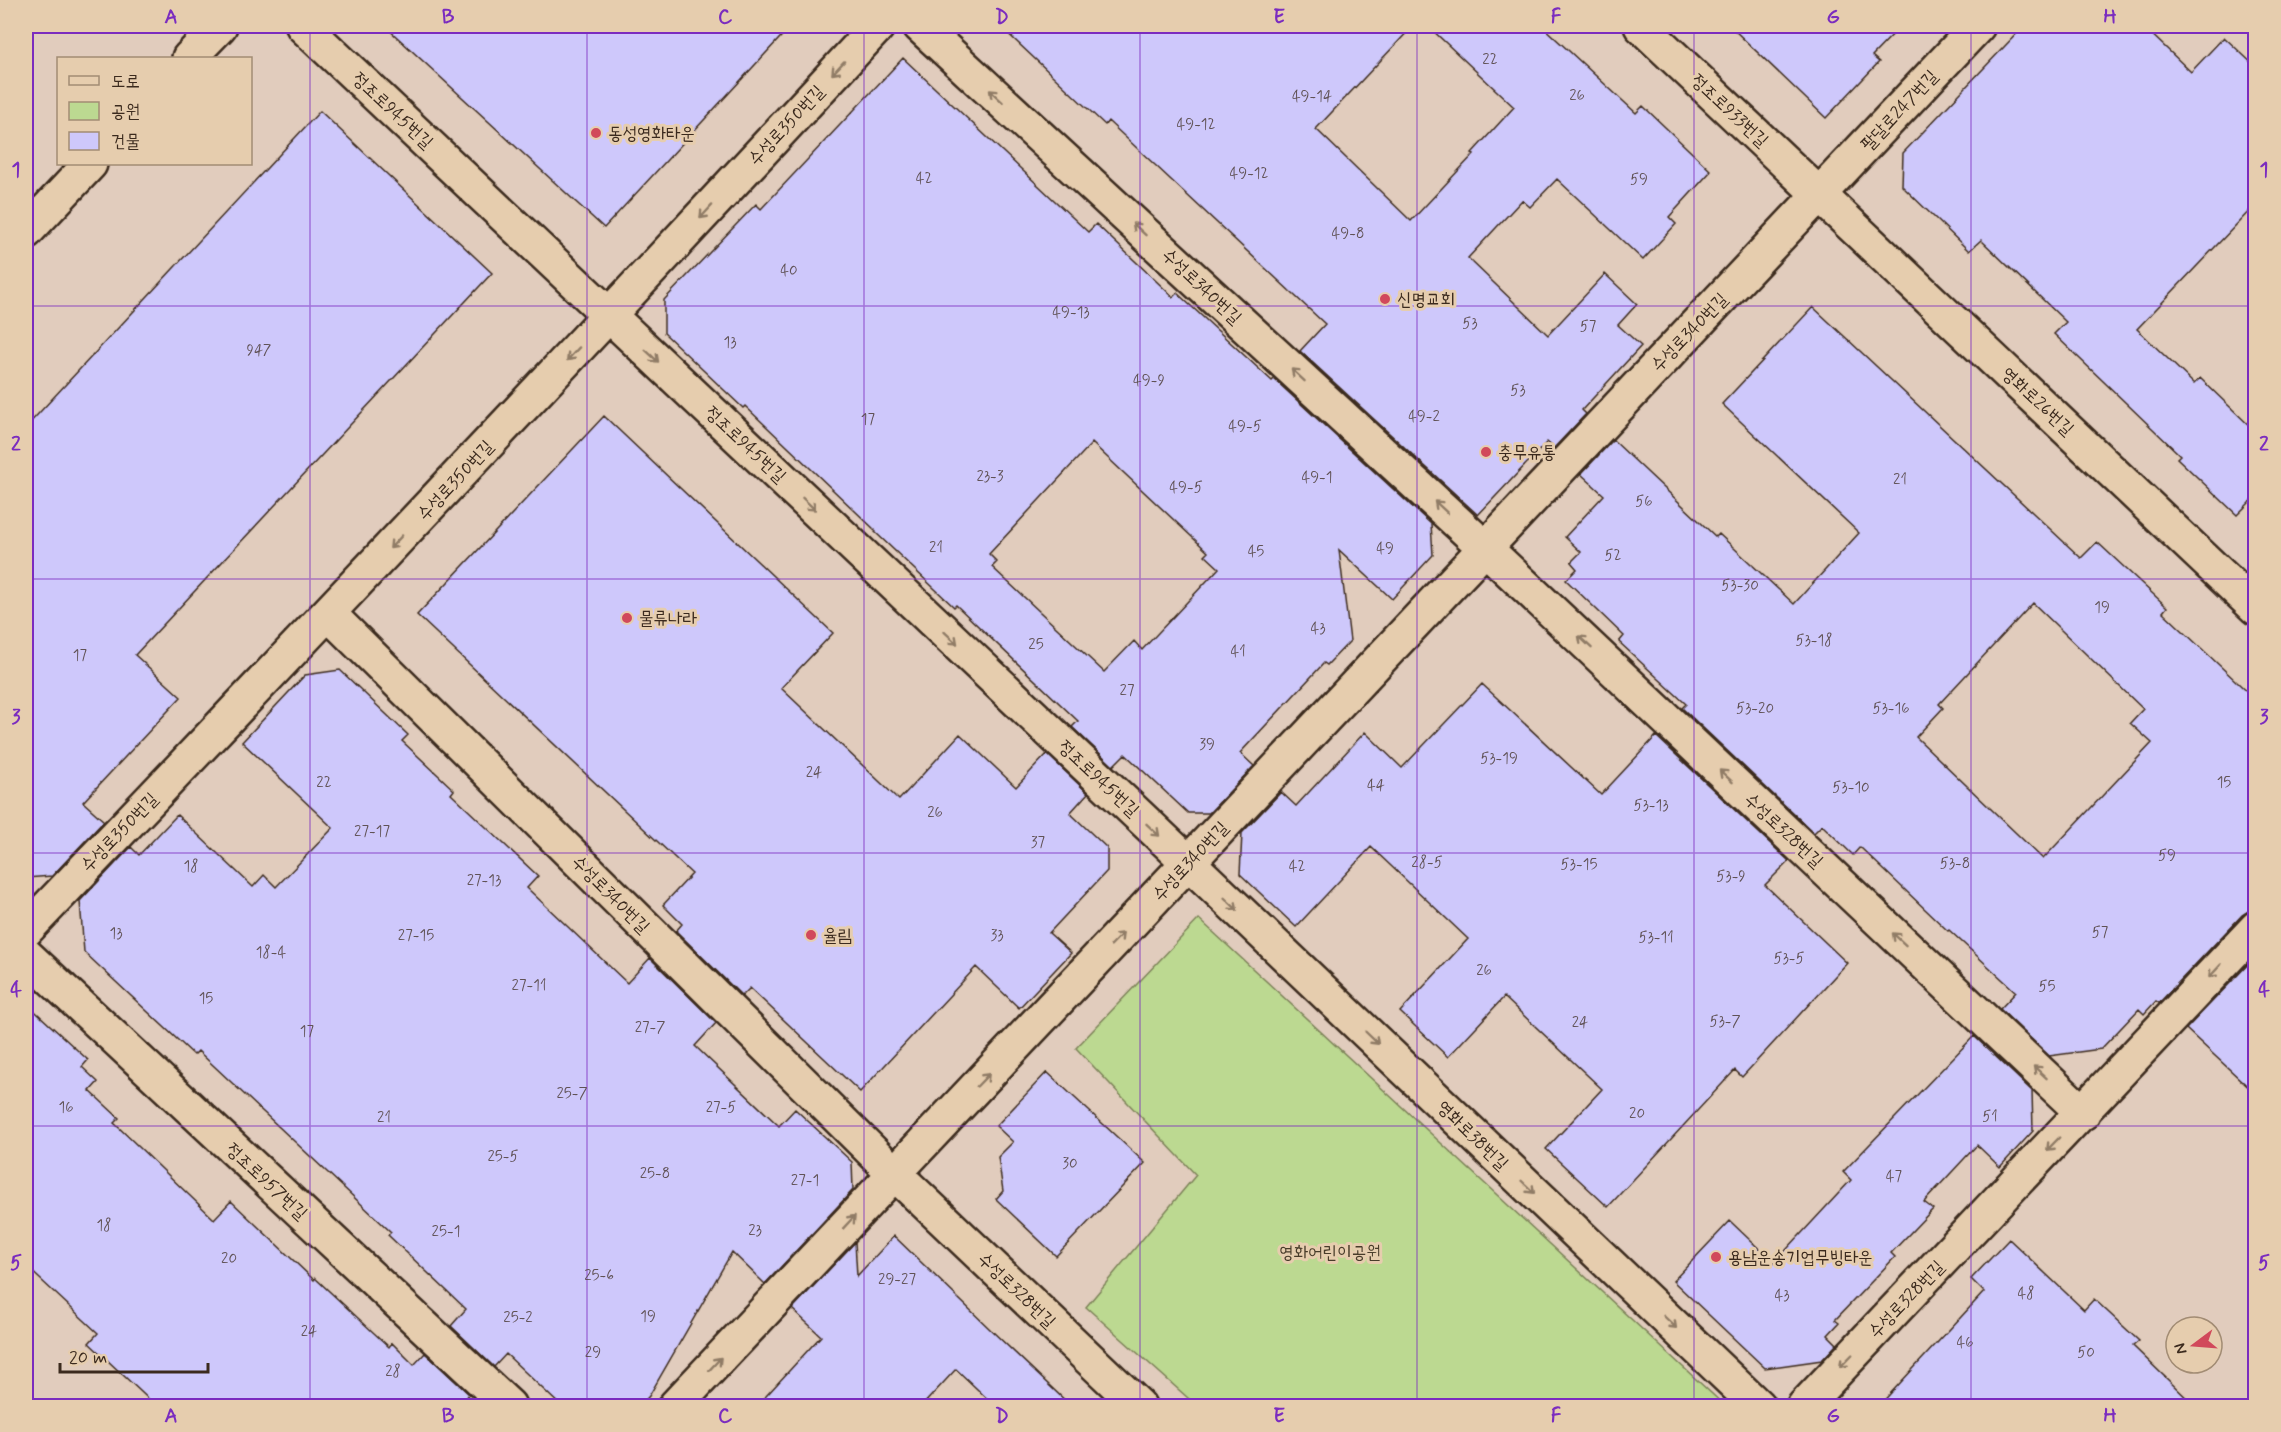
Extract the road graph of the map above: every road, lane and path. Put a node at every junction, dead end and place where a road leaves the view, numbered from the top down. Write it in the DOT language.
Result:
graph roads {
  1 [pos="220,26"];
  2 [pos="303,26"];
  3 [pos="878,26"];
  4 [pos="920,26"];
  5 [pos="1641,26"];
  6 [pos="1978,26"];
  7 [pos="190,57"];
  8 [pos="89,165"];
  9 [pos="1820,195"];
  10 [pos="26,232"];
  11 [pos="610,315"];
  12 [pos="1484,547"];
  13 [pos="2256,608"];
  14 [pos="329,614"];
  15 [pos="1189,863"];
  16 [pos="2256,928"];
  17 [pos="26,930"];
  18 [pos="26,955"];
  19 [pos="2083,1113"];
  20 [pos="894,1173"];
  21 [pos="509,1407"];
  22 [pos="675,1407"];
  23 [pos="1139,1407"];
  24 [pos="1758,1407"];
  25 [pos="1803,1407"];
  1 -- 7 [label="street"];
  2 -- 11 [label="street, 정조로945번길"];
  3 -- 11 [label="street, 수성로350번길, one-way"];
  12 -- 4 [label="street, 수성로340번길, one-way"];
  5 -- 9 [label="street, 정조로933번길"];
  6 -- 9 [label="street, 팔달로247번길"];
  8 -- 10 [label="street"];
  9 -- 12 [label="street, 수성로340번길"];
  9 -- 13 [label="street, 영화로26번길"];
  11 -- 14 [label="street, 수성로350번길, one-way"];
  11 -- 15 [label="street, 정조로945번길, one-way"];
  12 -- 15 [label="street, 수성로340번길"];
  19 -- 12 [label="street, 수성로328번길, one-way"];
  14 -- 17 [label="street, 수성로350번길"];
  14 -- 20 [label="street, 수성로340번길"];
  20 -- 15 [label="street, 수성로340번길, one-way"];
  15 -- 24 [label="street, 영화로38번길, one-way"];
  16 -- 19 [label="street, 수성로328번길, one-way"];
  18 -- 21 [label="street, 정조로957번길"];
  19 -- 25 [label="street, 수성로328번길, one-way"];
  22 -- 20 [label="street, 수성로340번길, one-way"];
  20 -- 23 [label="street, 수성로328번길"];
}
